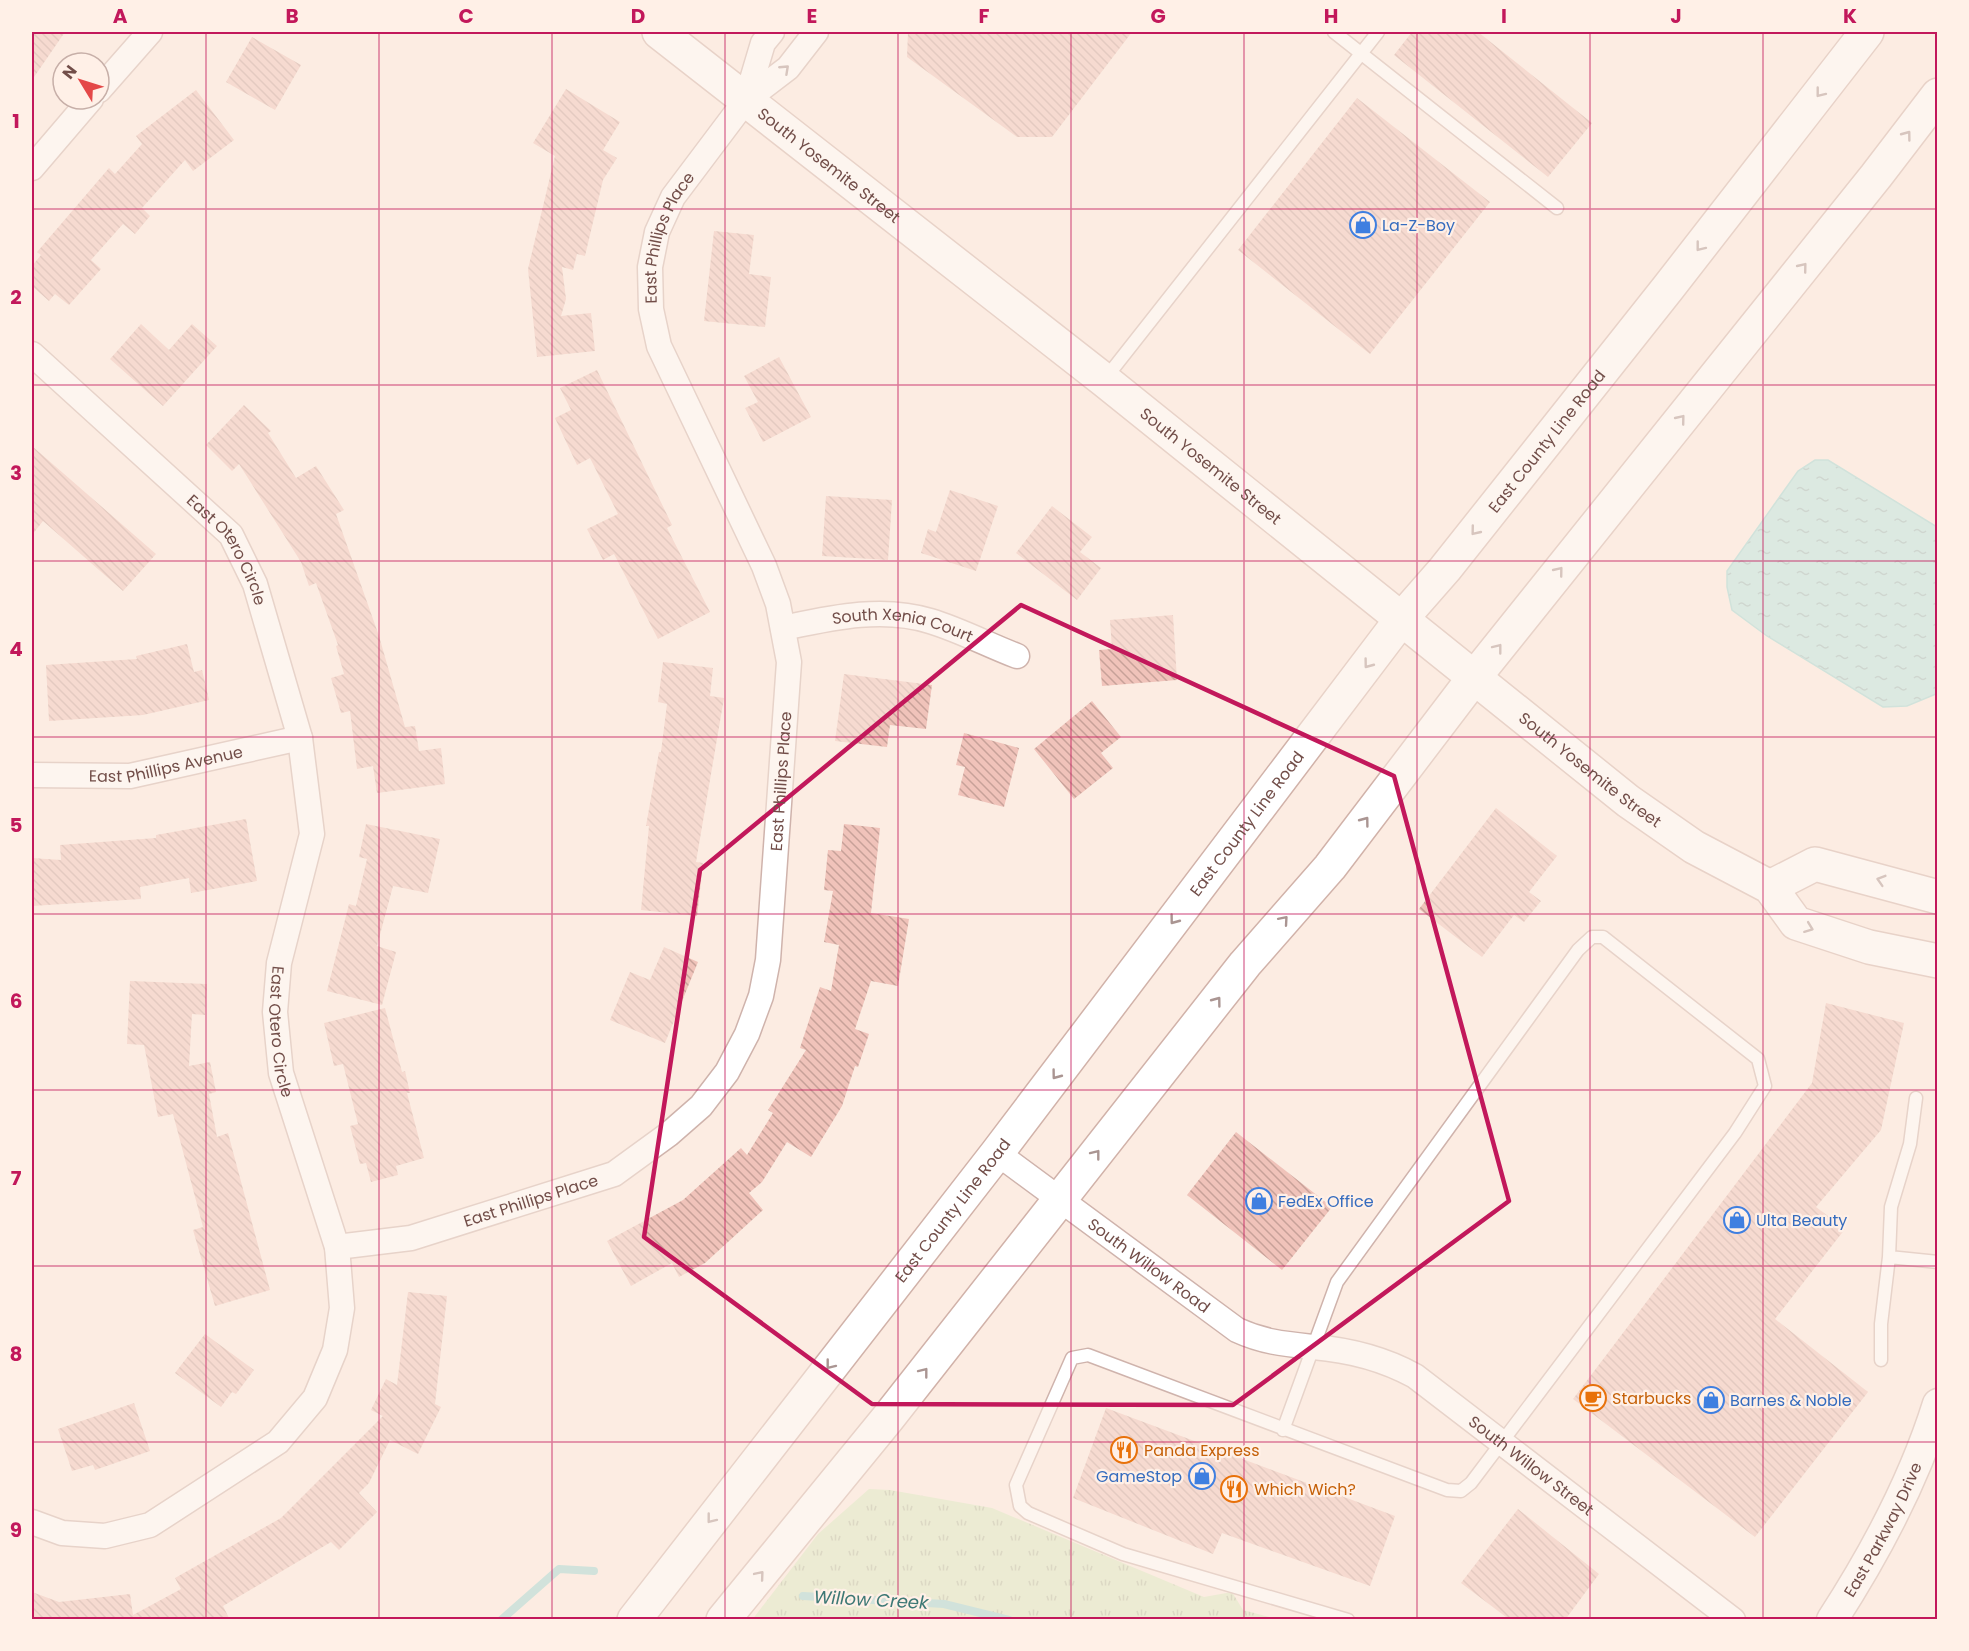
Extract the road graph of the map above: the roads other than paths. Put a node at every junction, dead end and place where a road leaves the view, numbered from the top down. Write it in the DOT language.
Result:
graph roads {
  1 [pos="150,32"];
  2 [pos="659,32"];
  3 [pos="772,32"];
  4 [pos="816,32"];
  5 [pos="1334,32"];
  6 [pos="1378,32"];
  7 [pos="1867,32"];
  8 [pos="1361,53"];
  9 [pos="111,76"];
  10 [pos="1938,94"];
  11 [pos="746,100"];
  12 [pos="81,111"];
  13 [pos="32,168"];
  14 [pos="1557,208"];
  15 [pos="32,354"];
  16 [pos="1104,380"];
  17 [pos="1403,618"];
  18 [pos="783,628"];
  19 [pos="1017,656"];
  20 [pos="1473,679"];
  21 [pos="300,738"];
  22 [pos="32,775"];
  23 [pos="1770,887"];
  24 [pos="1938,897"];
  25 [pos="1938,962"];
  26 [pos="1916,1098"];
  27 [pos="997,1153"];
  28 [pos="1060,1200"];
  29 [pos="336,1247"];
  30 [pos="1889,1257"];
  31 [pos="1938,1262"];
  32 [pos="1313,1347"];
  33 [pos="1881,1360"];
  34 [pos="1936,1416"];
  35 [pos="1283,1430"];
  36 [pos="1502,1442"];
  37 [pos="32,1522"];
  38 [pos="634,1620"];
  39 [pos="723,1620"];
  40 [pos="1348,1620"];
  41 [pos="1733,1620"];
  42 [pos="1832,1620"];
  1 -- 9 [label="street"];
  2 -- 11 [label="main road, South Yosemite Street"];
  3 -- 11 [label="street, East Phillips Place"];
  11 -- 4 [label="street, East Phillips Place, one-way"];
  5 -- 8 [label="lane"];
  6 -- 8 [label="lane"];
  7 -- 17 [label="main road, East County Line Road, one-way"];
  8 -- 14 [label="lane"];
  8 -- 16 [label="lane"];
  20 -- 10 [label="main road, one-way"];
  11 -- 16 [label="main road, South Yosemite Street"];
  11 -- 18 [label="street, East Phillips Place"];
  12 -- 13 [label="street"];
  15 -- 21 [label="street, East Otero Circle"];
  16 -- 17 [label="main road, South Yosemite Street"];
  17 -- 20 [label="main road, South Yosemite Street"];
  17 -- 27 [label="main road, East County Line Road, one-way"];
  18 -- 19 [label="street, South Xenia Court"];
  18 -- 29 [label="street, East Phillips Place"];
  20 -- 23 [label="main road, South Yosemite Street"];
  28 -- 20 [label="main road, one-way"];
  21 -- 22 [label="street, East Phillips Avenue"];
  21 -- 29 [label="street, East Otero Circle"];
  24 -- 23 [label="main road, one-way"];
  23 -- 25 [label="main road, South Yosemite Street, one-way"];
  26 -- 30 [label="lane"];
  27 -- 28 [label="street, South Willow Road"];
  27 -- 38 [label="main road, East County Line Road, one-way"];
  28 -- 32 [label="street, South Willow Road"];
  39 -- 28 [label="main road, one-way"];
  29 -- 37 [label="street, East Otero Circle"];
  30 -- 31 [label="lane"];
  30 -- 33 [label="lane"];
  32 -- 35 [label="lane"];
  32 -- 36 [label="street, South Willow Street"];
  32 -- 36 [label="lane"];
  34 -- 42 [label="street, East Parkway Drive"];
  35 -- 36 [label="lane"];
  35 -- 40 [label="lane"];
  36 -- 41 [label="street, South Willow Street"];
}
